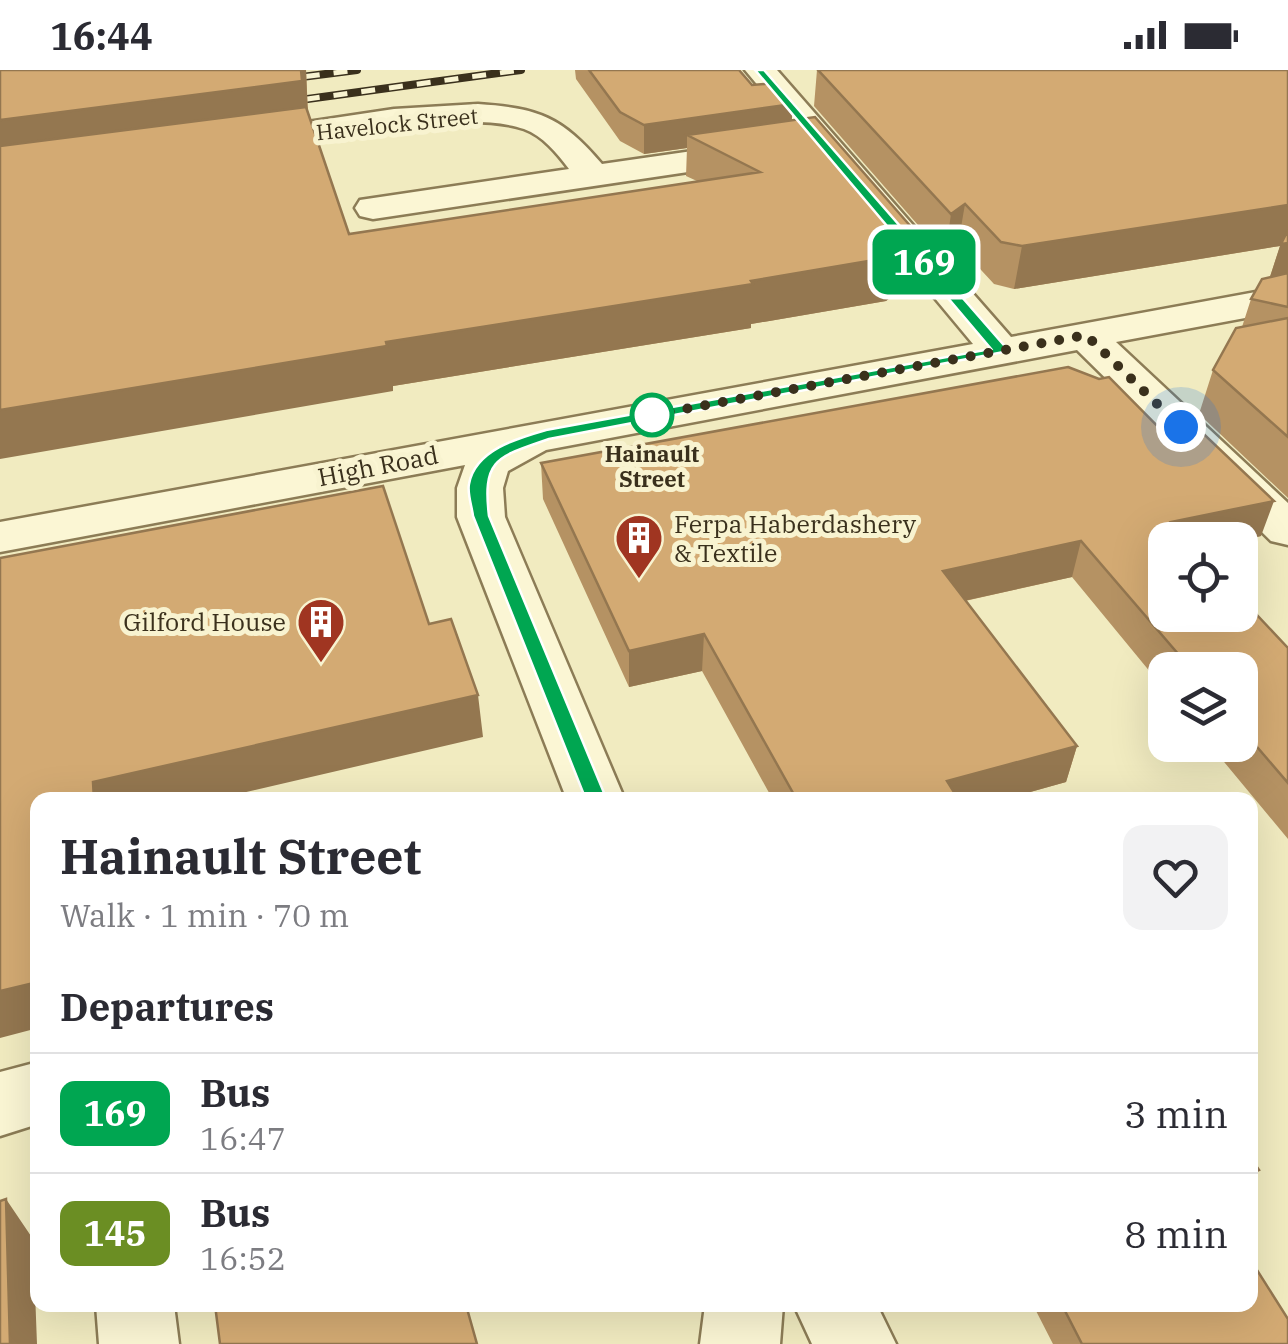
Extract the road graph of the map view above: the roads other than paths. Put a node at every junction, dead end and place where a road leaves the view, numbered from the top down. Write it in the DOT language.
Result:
graph roads {
  1 [pos="770,82"];
  2 [pos="822,142"];
  3 [pos="216,146"];
  4 [pos="594,176"];
  5 [pos="373,208"];
  6 [pos="1288,298"];
  7 [pos="1086,335"];
  8 [pos="1001,351"];
  9 [pos="546,435"];
  10 [pos="1288,530"];
  11 [pos="0,537"];
  12 [pos="593,792"];
  13 [pos="30,1096"];
  14 [pos="0,1104"];
  15 [pos="137,1312"];
  16 [pos="743,1312"];
  17 [pos="836,1312"];
  18 [pos="139,1344"];
  19 [pos="740,1344"];
  20 [pos="856,1344"];
  1 -- 2 [label="street"];
  2 -- 4 [label="street"];
  2 -- 8 [label="street"];
  3 -- 4 [label="street, Havelock Street"];
  4 -- 5 [label="street"];
  6 -- 7 [label="street, High Road"];
  7 -- 8 [label="street, High Road"];
  7 -- 10 [label="street"];
  8 -- 9 [label="street, High Road"];
  9 -- 11 [label="street, High Road"];
  9 -- 12 [label="street"];
  13 -- 14 [label="street"];
  15 -- 18 [label="street"];
  16 -- 19 [label="street"];
  17 -- 20 [label="street"];
}
